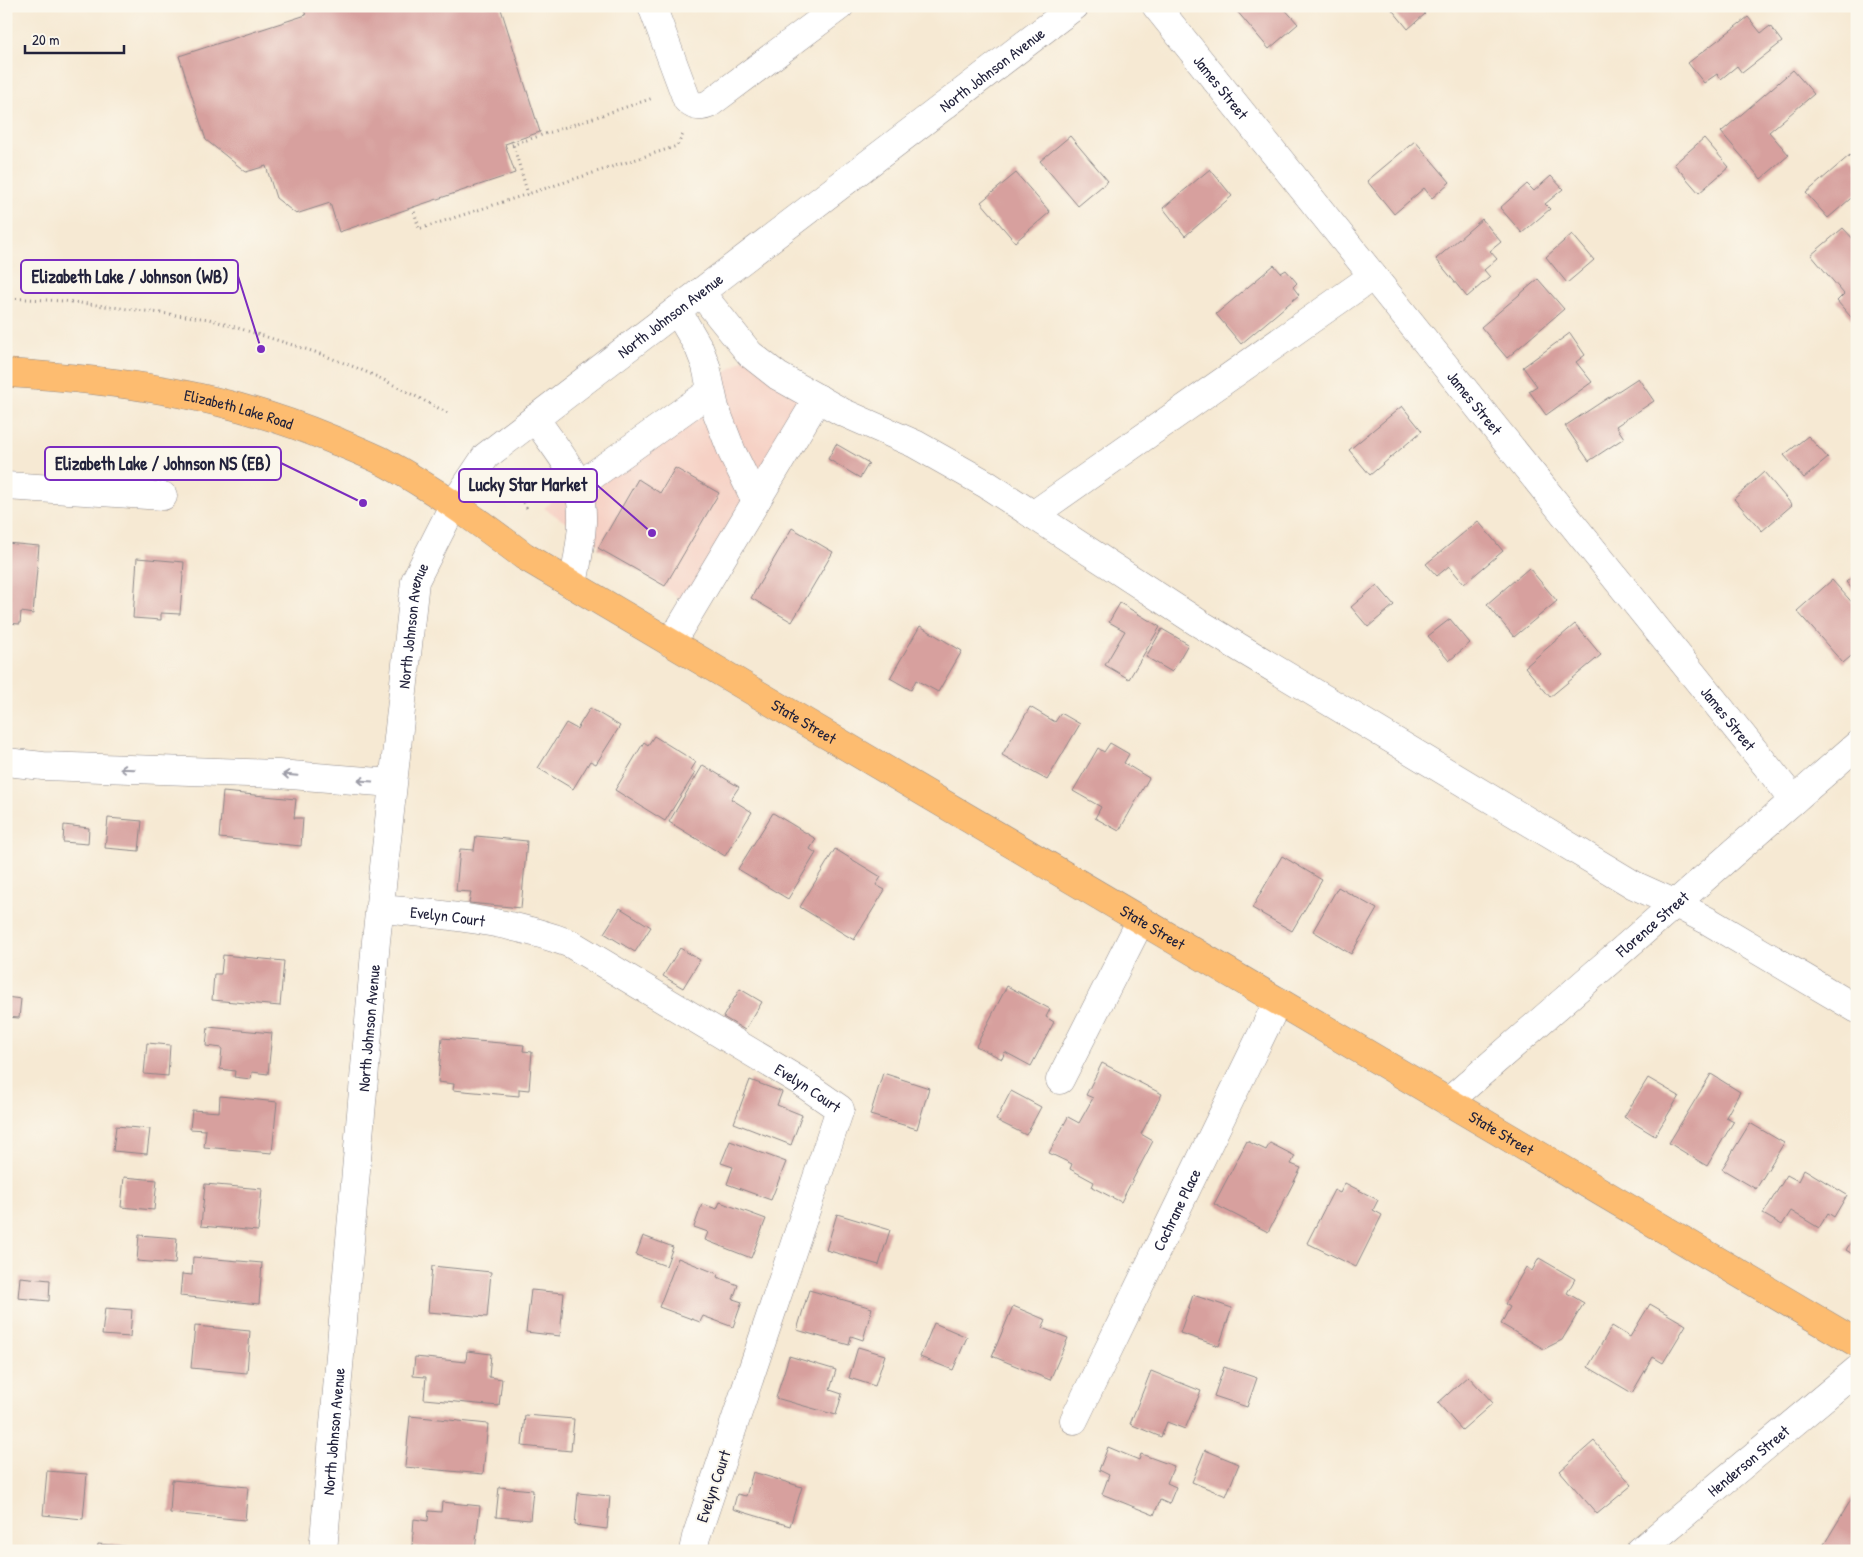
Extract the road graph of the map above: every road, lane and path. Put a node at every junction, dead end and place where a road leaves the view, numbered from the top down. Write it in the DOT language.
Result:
graph roads {
  1 [pos="652,6"];
  2 [pos="840,6"];
  3 [pos="1076,6"];
  4 [pos="1156,6"];
  5 [pos="660,96"];
  6 [pos="677,146"];
  7 [pos="528,194"];
  8 [pos="413,207"];
  9 [pos="1372,276"];
  10 [pos="700,292"];
  11 [pos="6,298"];
  12 [pos="677,310"];
  13 [pos="6,373"];
  14 [pos="712,391"];
  15 [pos="818,398"];
  16 [pos="448,413"];
  17 [pos="535,418"];
  18 [pos="6,486"];
  19 [pos="578,486"];
  20 [pos="519,494"];
  21 [pos="163,496"];
  22 [pos="756,501"];
  23 [pos="454,504"];
  24 [pos="528,510"];
  25 [pos="1033,515"];
  26 [pos="573,584"];
  27 [pos="672,643"];
  28 [pos="1857,745"];
  29 [pos="6,762"];
  30 [pos="392,783"];
  31 [pos="1794,800"];
  32 [pos="1676,904"];
  33 [pos="380,908"];
  34 [pos="1141,920"];
  35 [pos="1278,1001"];
  36 [pos="1857,1009"];
  37 [pos="1060,1080"];
  38 [pos="1448,1102"];
  39 [pos="1857,1343"];
  40 [pos="1857,1370"];
  41 [pos="1074,1420"];
  42 [pos="324,1551"];
  43 [pos="693,1551"];
  44 [pos="1640,1551"];
  1 -- 2 [label="street"];
  3 -- 10 [label="street, North Johnson Avenue"];
  4 -- 9 [label="street, James Street"];
  5 -- 7 [label="path"];
  6 -- 7 [label="path"];
  7 -- 8 [label="path"];
  9 -- 25 [label="street"];
  9 -- 31 [label="street, James Street"];
  10 -- 12 [label="street, North Johnson Avenue"];
  10 -- 15 [label="street"];
  11 -- 16 [label="path"];
  12 -- 14 [label="street"];
  12 -- 17 [label="street, North Johnson Avenue"];
  13 -- 23 [label="main road, Elizabeth Lake Road"];
  14 -- 19 [label="street"];
  14 -- 22 [label="street"];
  15 -- 22 [label="street"];
  15 -- 25 [label="street"];
  17 -- 19 [label="street"];
  17 -- 23 [label="street, North Johnson Avenue"];
  18 -- 21 [label="street"];
  19 -- 26 [label="street"];
  20 -- 24 [label="path"];
  22 -- 27 [label="street"];
  23 -- 26 [label="main road, State Street"];
  23 -- 30 [label="street, North Johnson Avenue"];
  25 -- 32 [label="street"];
  26 -- 27 [label="main road, State Street"];
  27 -- 34 [label="main road, State Street"];
  28 -- 31 [label="street, Florence Street"];
  30 -- 29 [label="street, one-way"];
  30 -- 33 [label="street, North Johnson Avenue"];
  31 -- 32 [label="street, Florence Street"];
  32 -- 36 [label="street"];
  32 -- 38 [label="street, Florence Street"];
  33 -- 42 [label="street, North Johnson Avenue"];
  33 -- 43 [label="street, Evelyn Court"];
  34 -- 35 [label="main road, State Street"];
  34 -- 37 [label="street"];
  35 -- 38 [label="main road, State Street"];
  35 -- 41 [label="street, Cochrane Place"];
  38 -- 39 [label="main road, State Street"];
  40 -- 44 [label="street, Henderson Street"];
}
